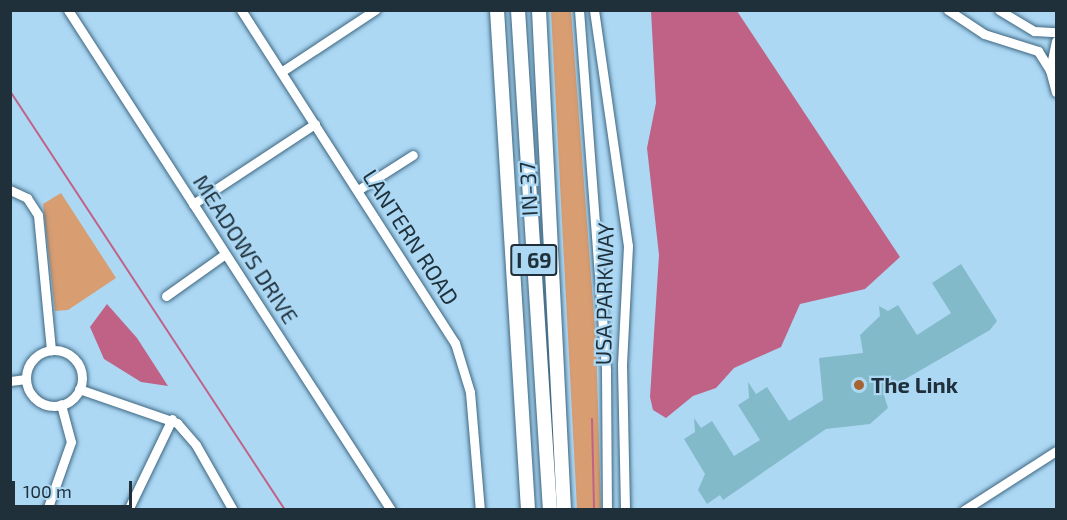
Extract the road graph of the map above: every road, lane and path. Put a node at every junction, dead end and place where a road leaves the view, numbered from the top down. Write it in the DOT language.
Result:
graph roads {
  1 [pos="68,10"];
  2 [pos="241,10"];
  3 [pos="375,10"];
  4 [pos="492,10"];
  5 [pos="497,10"];
  6 [pos="518,10"];
  7 [pos="539,10"];
  8 [pos="579,10"];
  9 [pos="594,10"];
  10 [pos="948,10"];
  11 [pos="999,10"];
  12 [pos="1056,32"];
  13 [pos="1056,41"];
  14 [pos="1050,70"];
  15 [pos="281,72"];
  16 [pos="1056,92"];
  17 [pos="502,96"];
  18 [pos="315,124"];
  19 [pos="413,155"];
  20 [pos="10,190"];
  21 [pos="358,190"];
  22 [pos="193,204"];
  23 [pos="225,254"];
  24 [pos="166,296"];
  25 [pos="51,350"];
  26 [pos="26,379"];
  27 [pos="10,381"];
  28 [pos="79,389"];
  29 [pos="61,404"];
  30 [pos="172,419"];
  31 [pos="1056,451"];
  32 [pos="230,506"];
  33 [pos="47,510"];
  34 [pos="128,510"];
  35 [pos="219,510"];
  36 [pos="391,510"];
  37 [pos="480,510"];
  38 [pos="528,510"];
  39 [pos="550,510"];
  40 [pos="564,510"];
  41 [pos="607,510"];
  42 [pos="625,510"];
  43 [pos="964,510"];
  1 -- 22 [label="street, MEADOWS DRIVE"];
  2 -- 15 [label="street, LANTERN ROAD"];
  3 -- 15 [label="street"];
  4 -- 17 [label="highway"];
  5 -- 17 [label="highway, I 69"];
  6 -- 39 [label="highway, I 69"];
  7 -- 40 [label="highway, IN-37"];
  8 -- 41 [label="street, USA PARKWAY"];
  9 -- 42 [label="street, USA PARKWAY"];
  10 -- 14 [label="street"];
  11 -- 12 [label="street"];
  13 -- 14 [label="street"];
  14 -- 16 [label="street"];
  15 -- 18 [label="street, LANTERN ROAD"];
  17 -- 38 [label="highway, I 69"];
  18 -- 21 [label="street, LANTERN ROAD"];
  18 -- 22 [label="street"];
  19 -- 21 [label="street"];
  20 -- 25 [label="street"];
  21 -- 37 [label="street, LANTERN ROAD"];
  22 -- 23 [label="street, MEADOWS DRIVE"];
  23 -- 24 [label="street"];
  23 -- 36 [label="street, MEADOWS DRIVE"];
  25 -- 26 [label="street"];
  25 -- 28 [label="street"];
  26 -- 27 [label="street"];
  26 -- 29 [label="street"];
  28 -- 29 [label="street"];
  28 -- 30 [label="street"];
  29 -- 33 [label="street"];
  30 -- 32 [label="street"];
  30 -- 34 [label="street"];
  31 -- 43 [label="street"];
  32 -- 35 [label="street"];
}
